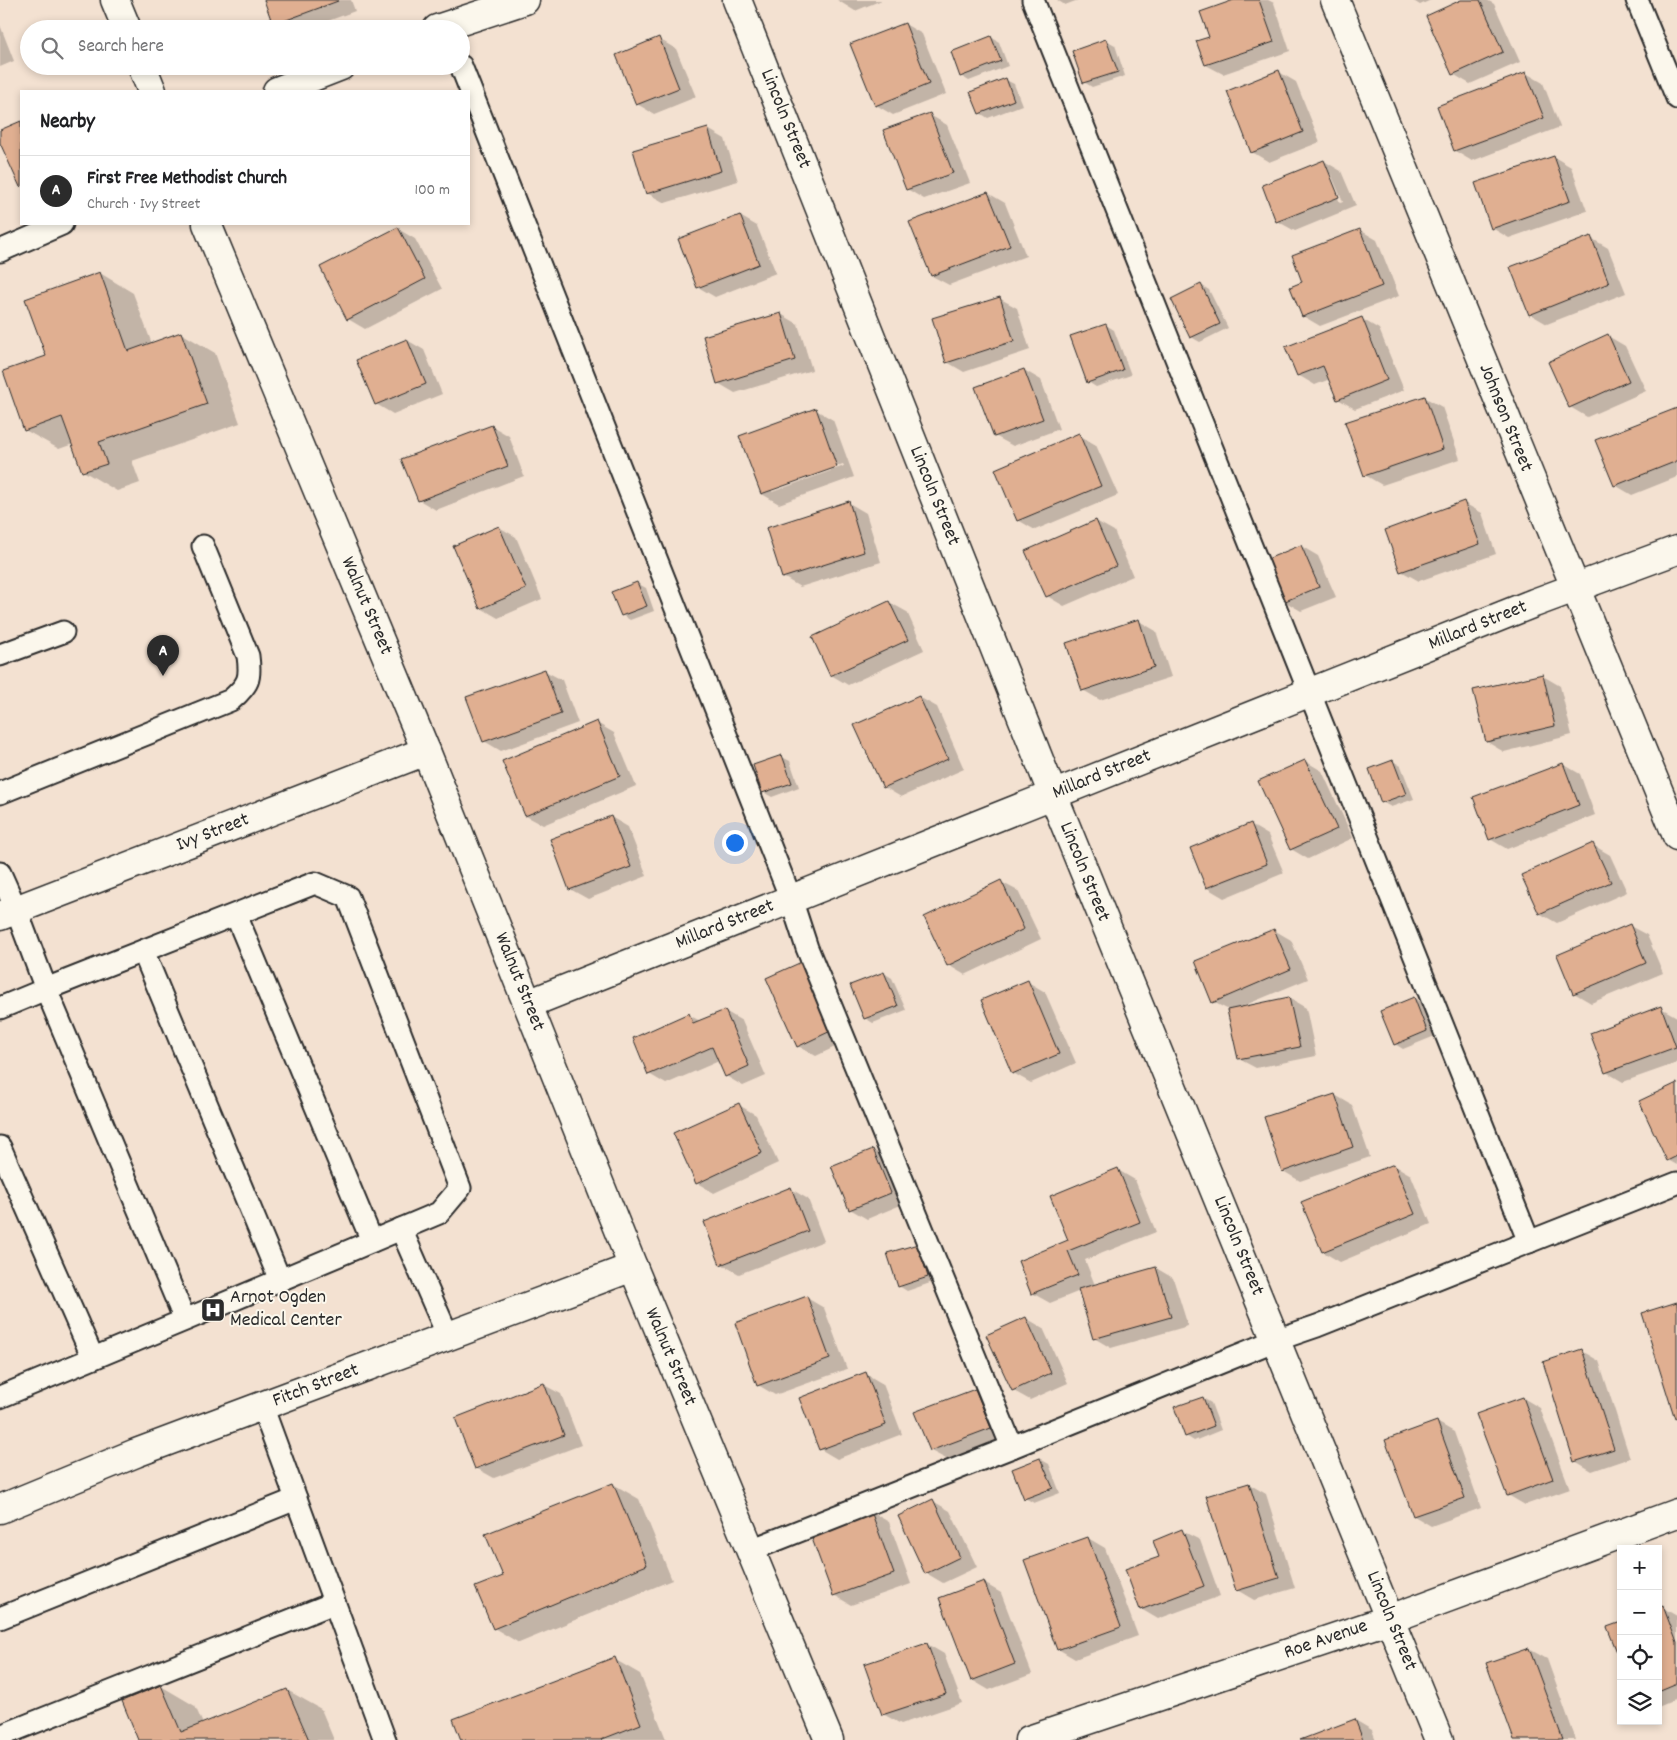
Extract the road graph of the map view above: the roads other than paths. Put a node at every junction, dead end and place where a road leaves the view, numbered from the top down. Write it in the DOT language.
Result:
graph roads {
  1 [pos="115,0"];
  2 [pos="525,0"];
  3 [pos="738,0"];
  4 [pos="1033,0"];
  5 [pos="1335,0"];
  6 [pos="1637,0"];
  7 [pos="123,20"];
  8 [pos="466,20"];
  9 [pos="146,75"];
  10 [pos="318,75"];
  11 [pos="465,75"];
  12 [pos="152,90"];
  13 [pos="280,90"];
  14 [pos="1677,98"];
  15 [pos="60,225"];
  16 [pos="207,225"];
  17 [pos="0,251"];
  18 [pos="203,546"];
  19 [pos="1677,550"];
  20 [pos="1575,588"];
  21 [pos="63,632"];
  22 [pos="0,655"];
  23 [pos="1309,693"];
  24 [pos="426,751"];
  25 [pos="0,793"];
  26 [pos="1053,795"];
  27 [pos="1677,836"];
  28 [pos="0,873"];
  29 [pos="791,899"];
  30 [pos="8,913"];
  31 [pos="236,915"];
  32 [pos="143,951"];
  33 [pos="46,988"];
  34 [pos="528,1004"];
  35 [pos="0,1008"];
  36 [pos="0,1148"];
  37 [pos="1677,1184"];
  38 [pos="401,1229"];
  39 [pos="372,1241"];
  40 [pos="1530,1242"];
  41 [pos="633,1266"];
  42 [pos="280,1280"];
  43 [pos="185,1320"];
  44 [pos="448,1336"];
  45 [pos="1276,1340"];
  46 [pos="93,1358"];
  47 [pos="0,1397"];
  48 [pos="262,1406"];
  49 [pos="1012,1447"];
  50 [pos="296,1499"];
  51 [pos="0,1509"];
  52 [pos="1677,1513"];
  53 [pos="751,1550"];
  54 [pos="334,1603"];
  55 [pos="0,1618"];
  56 [pos="1390,1619"];
  57 [pos="0,1736"];
  58 [pos="385,1740"];
  59 [pos="830,1740"];
  60 [pos="1029,1740"];
  61 [pos="1439,1740"];
  1 -- 7 [label="street"];
  2 -- 8 [label="street"];
  3 -- 26 [label="street, Lincoln Street"];
  4 -- 23 [label="lane"];
  5 -- 20 [label="street, Johnson Street"];
  6 -- 14 [label="lane"];
  9 -- 12 [label="street"];
  10 -- 13 [label="street"];
  11 -- 29 [label="lane"];
  15 -- 17 [label="lane"];
  16 -- 24 [label="street, Walnut Street"];
  18 -- 25 [label="lane"];
  19 -- 20 [label="street, Millard Street"];
  20 -- 23 [label="street, Millard Street"];
  20 -- 27 [label="street, Johnson Street"];
  21 -- 22 [label="lane"];
  23 -- 26 [label="street, Millard Street"];
  23 -- 40 [label="lane"];
  24 -- 30 [label="street, Ivy Street"];
  24 -- 34 [label="street, Walnut Street"];
  26 -- 29 [label="street, Millard Street"];
  26 -- 45 [label="street, Lincoln Street"];
  28 -- 30 [label="lane"];
  29 -- 34 [label="street, Millard Street"];
  29 -- 49 [label="lane"];
  30 -- 33 [label="lane"];
  31 -- 32 [label="lane"];
  31 -- 38 [label="lane"];
  31 -- 39 [label="lane"];
  32 -- 33 [label="lane"];
  32 -- 42 [label="lane"];
  33 -- 35 [label="lane"];
  33 -- 43 [label="lane"];
  34 -- 41 [label="street, Walnut Street"];
  36 -- 46 [label="lane"];
  37 -- 40 [label="lane"];
  38 -- 39 [label="lane"];
  38 -- 44 [label="lane"];
  39 -- 42 [label="lane"];
  40 -- 45 [label="lane"];
  41 -- 44 [label="street, Fitch Street"];
  41 -- 53 [label="street, Walnut Street"];
  42 -- 43 [label="lane"];
  43 -- 46 [label="lane"];
  44 -- 48 [label="street, Fitch Street"];
  45 -- 49 [label="lane"];
  45 -- 56 [label="street, Lincoln Street"];
  46 -- 47 [label="lane"];
  48 -- 50 [label="lane"];
  48 -- 51 [label="street, Fitch Street"];
  49 -- 53 [label="lane"];
  50 -- 54 [label="lane"];
  50 -- 55 [label="lane"];
  52 -- 56 [label="street, Roe Avenue"];
  53 -- 59 [label="street, Walnut Street"];
  54 -- 57 [label="lane"];
  54 -- 58 [label="lane"];
  56 -- 60 [label="street, Roe Avenue"];
  56 -- 61 [label="street, Lincoln Street"];
}
